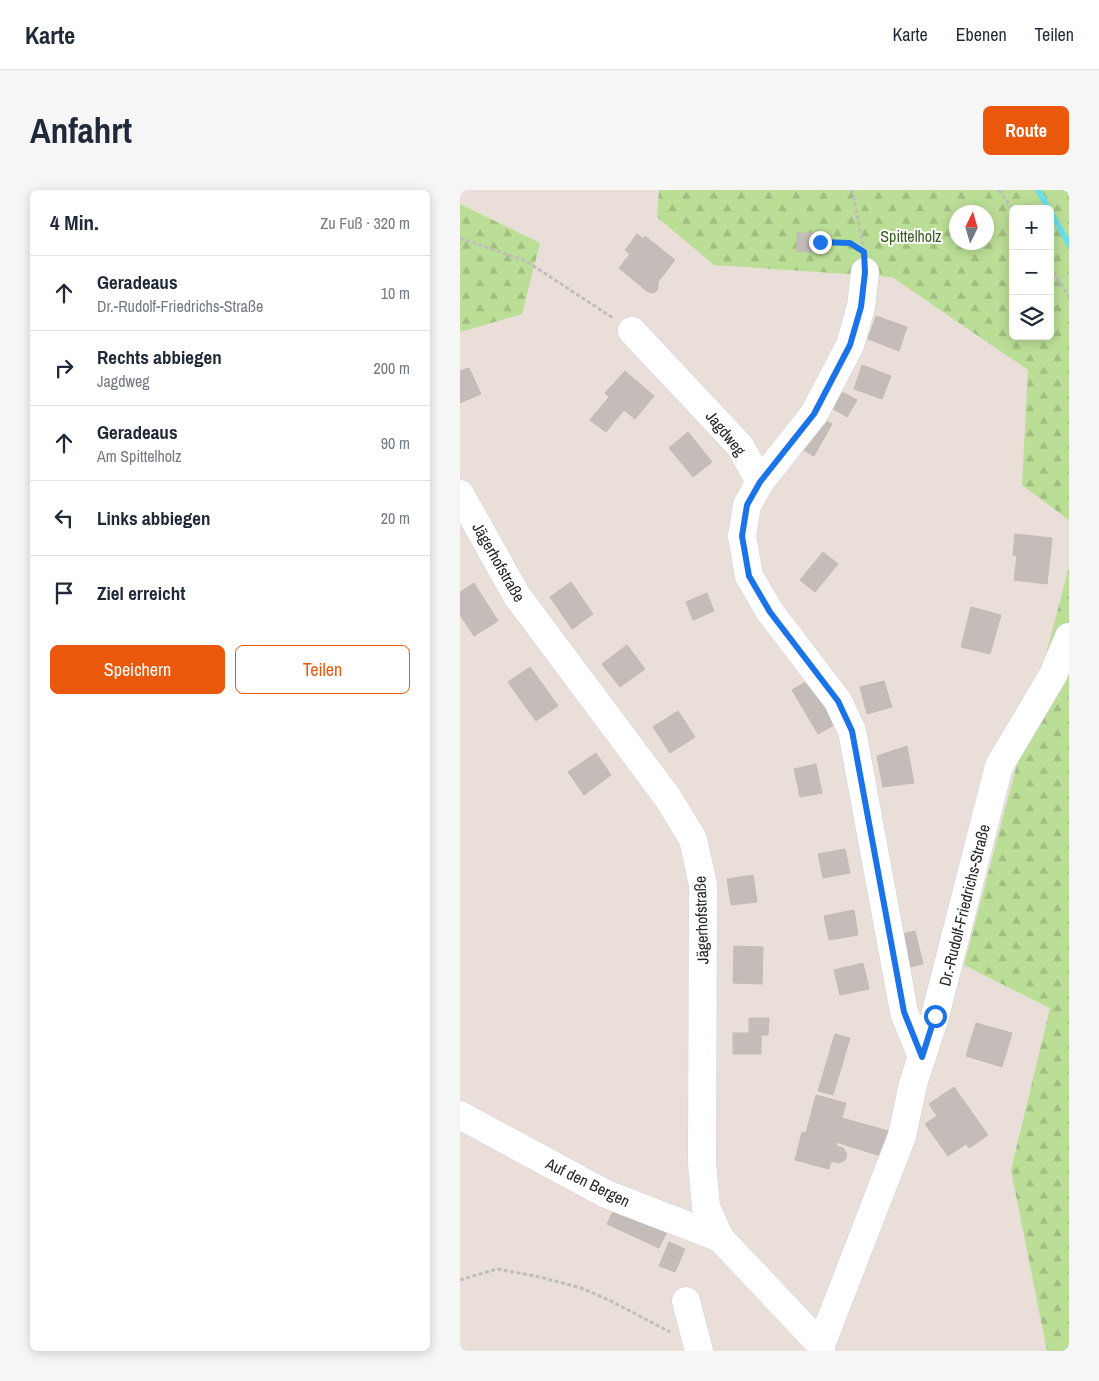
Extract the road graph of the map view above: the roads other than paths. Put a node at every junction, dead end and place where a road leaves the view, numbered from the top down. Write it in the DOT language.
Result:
graph roads {
  1 [pos="865,262"];
  2 [pos="632,331"];
  3 [pos="760,482"];
  4 [pos="460,494"];
  5 [pos="1069,637"];
  6 [pos="922,1057"];
  7 [pos="460,1115"];
  8 [pos="720,1238"];
  9 [pos="686,1301"];
  10 [pos="821,1348"];
  11 [pos="698,1350"];
  1 -- 3 [label="street"];
  2 -- 3 [label="street, Jagdweg"];
  3 -- 6 [label="street"];
  4 -- 8 [label="street, Jägerhofstraße"];
  5 -- 6 [label="street, Dr.-Rudolf-Friedrichs-Straße"];
  6 -- 10 [label="street, Dr.-Rudolf-Friedrichs-Straße"];
  7 -- 8 [label="street, Auf den Bergen"];
  8 -- 10 [label="street, Jägerhofstraße"];
  9 -- 11 [label="street"];
}
